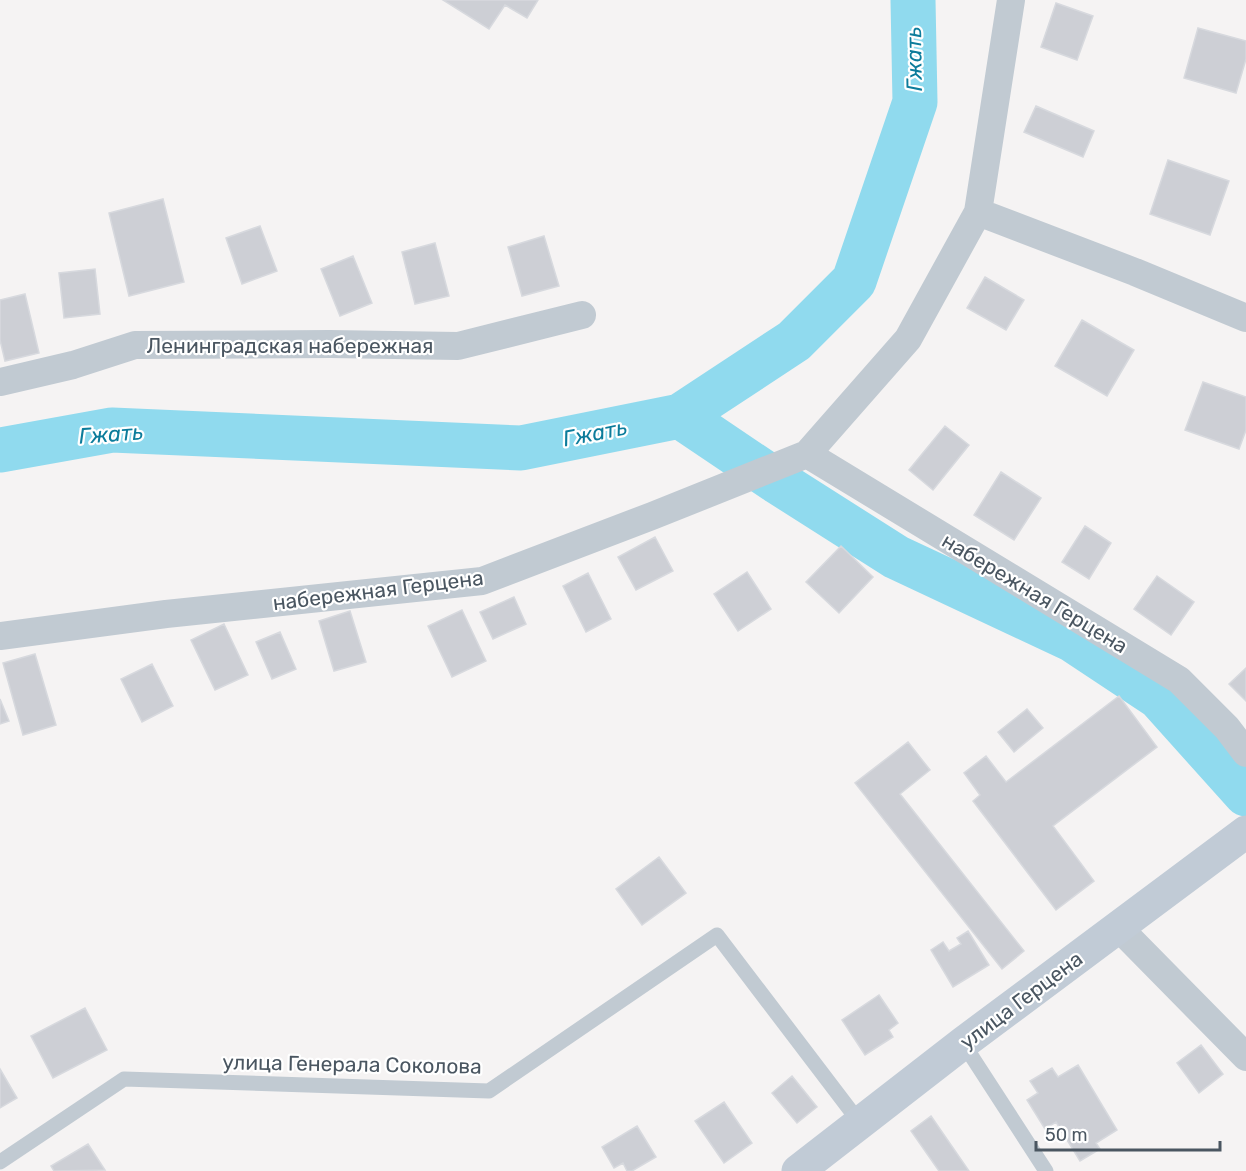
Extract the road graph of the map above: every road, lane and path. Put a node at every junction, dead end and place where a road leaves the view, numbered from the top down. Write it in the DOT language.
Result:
graph roads {
  1 [pos="1011,0"];
  2 [pos="978,212"];
  3 [pos="582,315"];
  4 [pos="1246,318"];
  5 [pos="0,382"];
  6 [pos="807,454"];
  7 [pos="0,636"];
  8 [pos="1246,753"];
  9 [pos="1246,832"];
  10 [pos="1119,928"];
  11 [pos="963,1043"];
  12 [pos="1246,1057"];
  13 [pos="860,1123"];
  14 [pos="0,1162"];
  15 [pos="798,1171"];
  16 [pos="1046,1171"];
  1 -- 2 [label="street, набережная Герцена"];
  2 -- 4 [label="street"];
  2 -- 6 [label="street, набережная Герцена"];
  3 -- 5 [label="street, Ленинградская набережная"];
  6 -- 7 [label="street, набережная Герцена"];
  6 -- 8 [label="street, набережная Герцена"];
  9 -- 10 [label="street, улица Герцена"];
  10 -- 11 [label="street, улица Герцена"];
  10 -- 12 [label="street"];
  11 -- 13 [label="street, улица Герцена"];
  11 -- 16 [label="lane"];
  13 -- 14 [label="lane, улица Генерала Соколова"];
  13 -- 15 [label="street, улица Герцена"];
}
